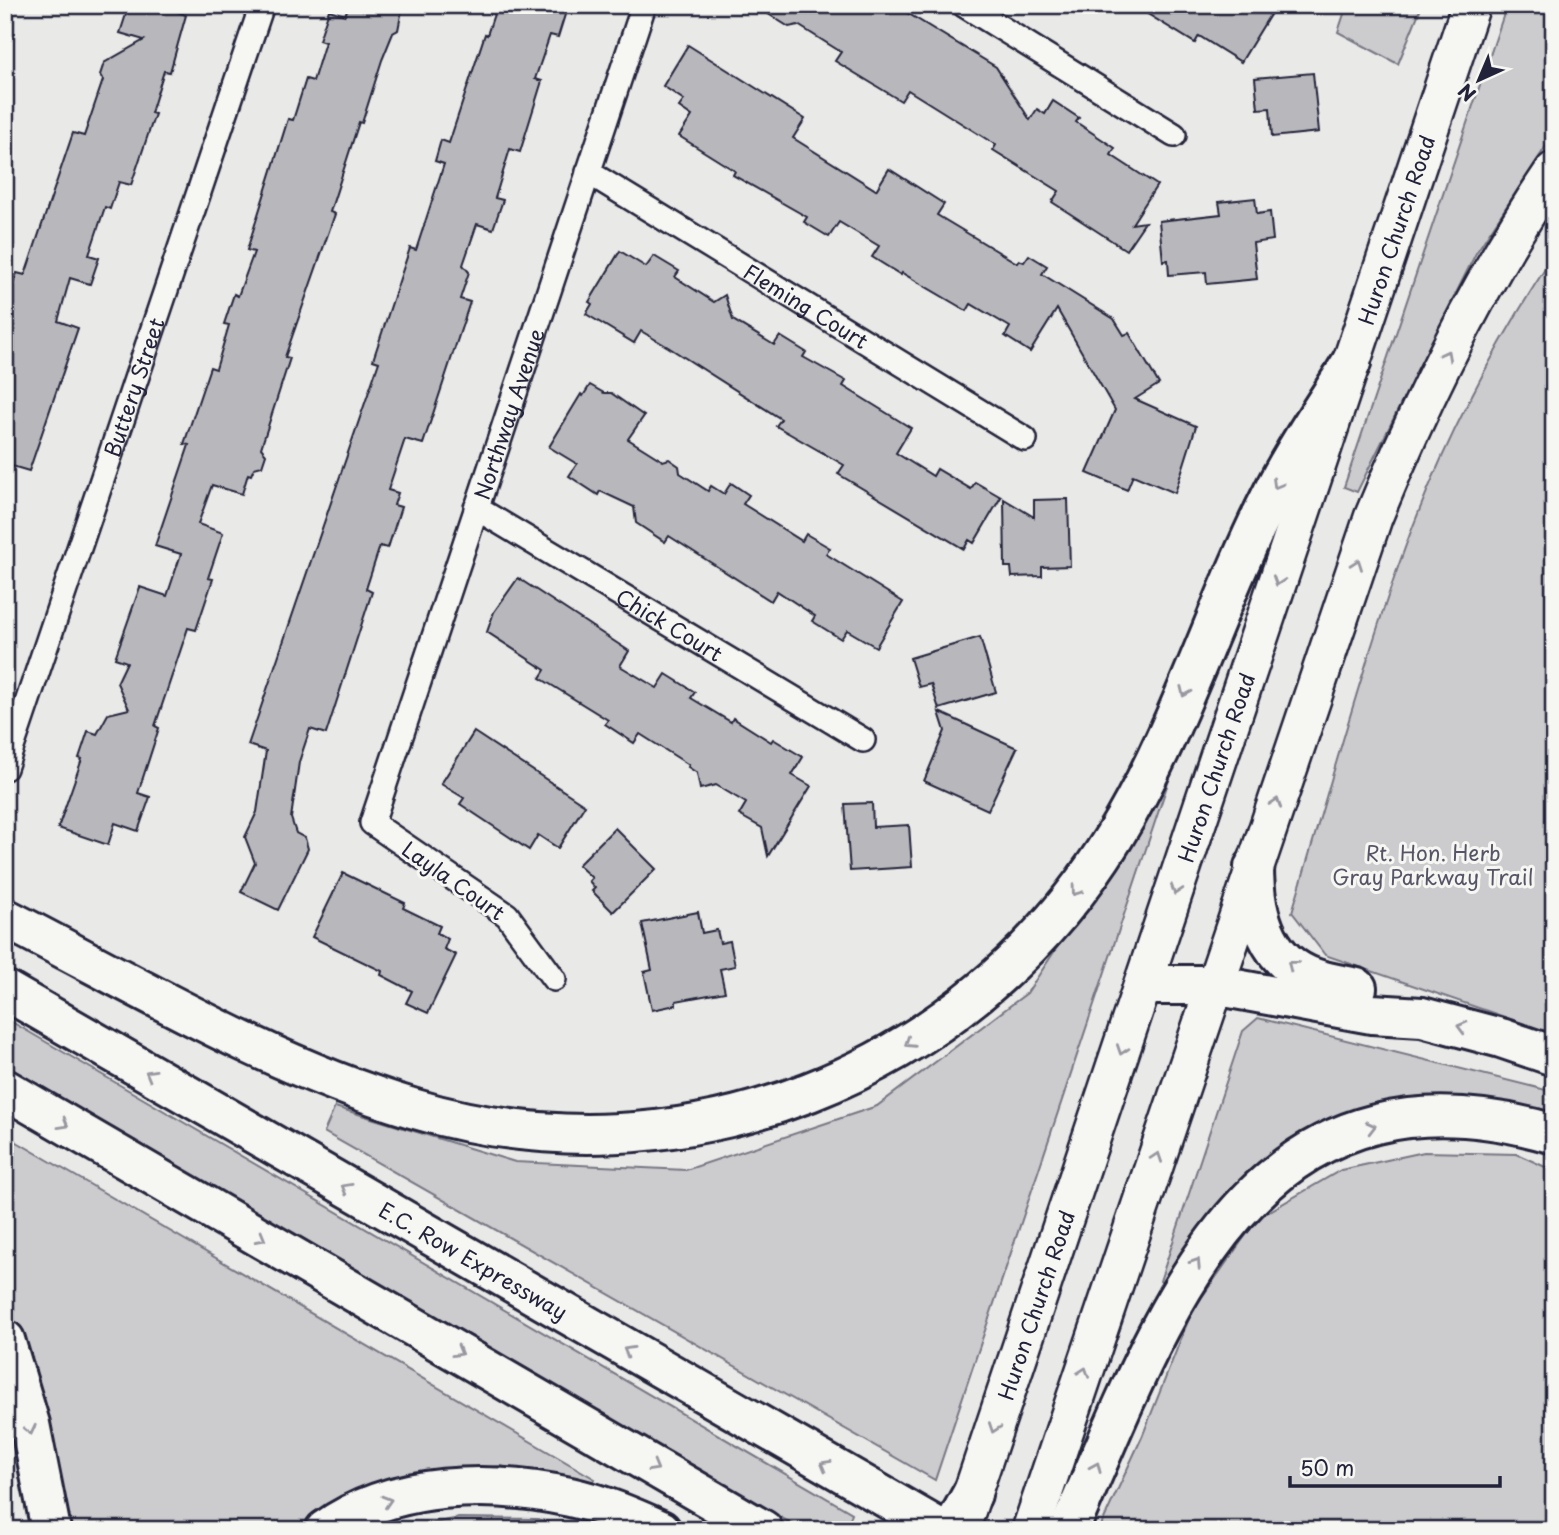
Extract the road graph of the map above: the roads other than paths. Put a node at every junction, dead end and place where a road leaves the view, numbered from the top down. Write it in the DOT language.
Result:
graph roads {
  1 [pos="262,5"];
  2 [pos="644,5"];
  3 [pos="964,5"];
  4 [pos="1471,5"];
  5 [pos="1174,135"];
  6 [pos="1554,171"];
  7 [pos="588,172"];
  8 [pos="1351,363"];
  9 [pos="1025,439"];
  10 [pos="476,508"];
  11 [pos="863,740"];
  12 [pos="5,768"];
  13 [pos="372,823"];
  14 [pos="1254,867"];
  15 [pos="5,918"];
  16 [pos="554,979"];
  17 [pos="1144,985"];
  18 [pos="1214,985"];
  19 [pos="5,990"];
  20 [pos="1422,1017"];
  21 [pos="1554,1055"];
  22 [pos="5,1089"];
  23 [pos="1554,1134"];
  24 [pos="5,1340"];
  25 [pos="972,1494"];
  26 [pos="51,1530"];
  27 [pos="325,1530"];
  28 [pos="661,1530"];
  29 [pos="763,1530"];
  30 [pos="942,1530"];
  31 [pos="952,1530"];
  32 [pos="960,1530"];
  33 [pos="1031,1530"];
  34 [pos="1069,1530"];
  1 -- 12 [label="street, Buttery Street"];
  2 -- 7 [label="street, Northway Avenue"];
  3 -- 5 [label="street"];
  4 -- 8 [label="highway, Huron Church Road"];
  14 -- 6 [label="highway, one-way"];
  7 -- 9 [label="street, Fleming Court"];
  7 -- 10 [label="street, Northway Avenue"];
  8 -- 15 [label="highway, one-way"];
  8 -- 17 [label="highway, Huron Church Road, one-way"];
  10 -- 11 [label="street, Chick Court"];
  10 -- 13 [label="street, Northway Avenue"];
  13 -- 16 [label="street, Layla Court"];
  14 -- 18 [label="highway"];
  20 -- 14 [label="highway, one-way"];
  17 -- 18 [label="highway"];
  17 -- 25 [label="highway, Huron Church Road, one-way"];
  18 -- 20 [label="highway"];
  33 -- 18 [label="highway, one-way"];
  30 -- 19 [label="highway, E.C. Row Expressway, one-way"];
  21 -- 20 [label="highway, one-way"];
  22 -- 29 [label="highway, one-way"];
  34 -- 23 [label="highway, one-way"];
  24 -- 26 [label="highway, one-way"];
  25 -- 31 [label="highway"];
  25 -- 32 [label="highway, Huron Church Road"];
  27 -- 28 [label="highway, one-way"];
}
